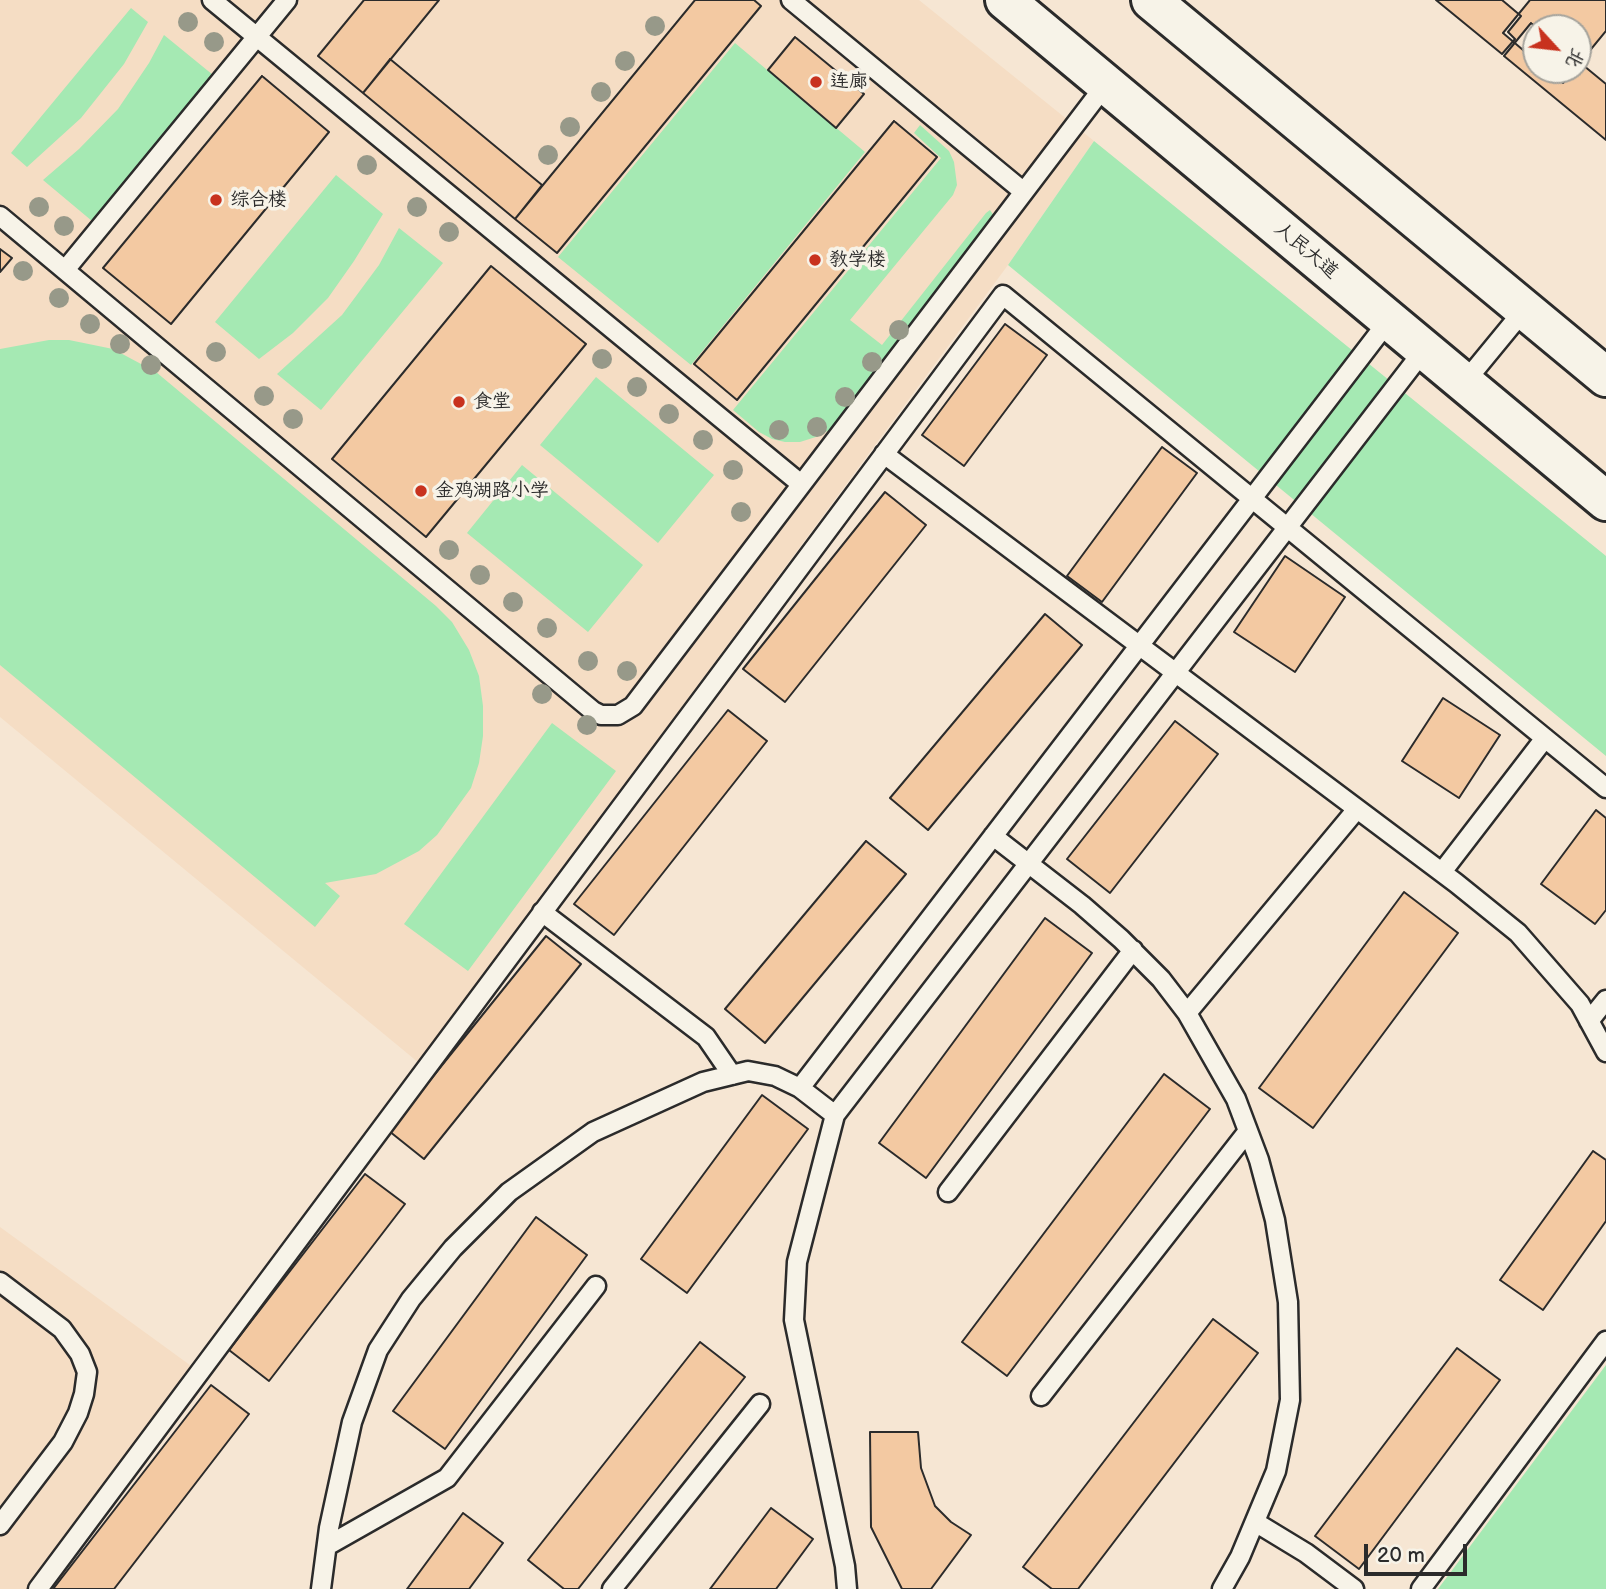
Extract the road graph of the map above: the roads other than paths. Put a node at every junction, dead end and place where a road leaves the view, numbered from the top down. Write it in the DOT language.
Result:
graph roads {
  1 [pos="212,0"];
  2 [pos="288,0"];
  3 [pos="791,0"];
  4 [pos="1005,0"];
  5 [pos="1170,11"];
  6 [pos="257,36"];
  7 [pos="1106,84"];
  8 [pos="1024,192"];
  9 [pos="0,216"];
  10 [pos="65,270"];
  11 [pos="1524,310"];
  12 [pos="1389,320"];
  13 [pos="1424,350"];
  14 [pos="1606,377"];
  15 [pos="1464,383"];
  16 [pos="884,454"];
  17 [pos="802,484"];
  18 [pos="1252,499"];
  19 [pos="1606,501"];
  20 [pos="1287,528"];
  21 [pos="1140,645"];
  22 [pos="1176,671"];
  23 [pos="1545,738"];
  24 [pos="1606,788"];
  25 [pos="1357,809"];
  26 [pos="993,836"];
  27 [pos="1028,863"];
  28 [pos="1442,872"];
  29 [pos="542,912"];
  30 [pos="1133,950"];
  31 [pos="1606,1000"];
  32 [pos="1187,1013"];
  33 [pos="1589,1021"];
  34 [pos="1606,1052"];
  35 [pos="732,1075"];
  36 [pos="800,1088"];
  37 [pos="835,1115"];
  38 [pos="1248,1131"];
  39 [pos="948,1192"];
  40 [pos="0,1282"];
  41 [pos="596,1286"];
  42 [pos="1606,1341"];
  43 [pos="1041,1396"];
  44 [pos="760,1404"];
  45 [pos="1255,1522"];
  46 [pos="0,1525"];
  47 [pos="327,1546"];
  48 [pos="37,1589"];
  49 [pos="321,1589"];
  50 [pos="612,1589"];
  51 [pos="847,1589"];
  52 [pos="1222,1589"];
  53 [pos="1354,1589"];
  54 [pos="1421,1589"];
  1 -- 6 [label="lane"];
  2 -- 6 [label="lane"];
  3 -- 8 [label="lane"];
  4 -- 7 [label="main road, 人民大道"];
  5 -- 11 [label="main road"];
  6 -- 10 [label="lane"];
  6 -- 17 [label="lane"];
  7 -- 8 [label="lane"];
  7 -- 12 [label="main road, 人民大道"];
  8 -- 17 [label="lane"];
  9 -- 10 [label="lane"];
  10 -- 17 [label="lane"];
  11 -- 14 [label="main road"];
  11 -- 15 [label="lane"];
  12 -- 13 [label="main road, 人民大道"];
  12 -- 18 [label="lane"];
  13 -- 15 [label="main road, 人民大道"];
  13 -- 20 [label="lane"];
  15 -- 19 [label="main road, 人民大道"];
  16 -- 18 [label="lane"];
  16 -- 21 [label="lane"];
  16 -- 29 [label="lane"];
  18 -- 20 [label="lane"];
  18 -- 21 [label="lane"];
  20 -- 22 [label="lane"];
  20 -- 23 [label="lane"];
  21 -- 22 [label="lane"];
  21 -- 26 [label="lane"];
  22 -- 25 [label="lane"];
  22 -- 27 [label="lane"];
  23 -- 24 [label="lane"];
  23 -- 28 [label="lane"];
  25 -- 28 [label="lane"];
  25 -- 32 [label="lane"];
  26 -- 27 [label="lane"];
  26 -- 36 [label="lane"];
  27 -- 30 [label="lane"];
  27 -- 37 [label="lane"];
  28 -- 33 [label="lane"];
  29 -- 35 [label="lane"];
  29 -- 48 [label="lane"];
  30 -- 32 [label="lane"];
  30 -- 39 [label="lane"];
  31 -- 33 [label="lane"];
  32 -- 38 [label="lane"];
  33 -- 34 [label="lane"];
  35 -- 36 [label="lane"];
  35 -- 47 [label="lane"];
  36 -- 37 [label="lane"];
  37 -- 51 [label="lane"];
  38 -- 43 [label="lane"];
  38 -- 45 [label="lane"];
  40 -- 46 [label="lane"];
  41 -- 47 [label="lane"];
  42 -- 54 [label="lane"];
  44 -- 50 [label="lane"];
  45 -- 52 [label="lane"];
  45 -- 53 [label="lane"];
  47 -- 49 [label="lane"];
}
